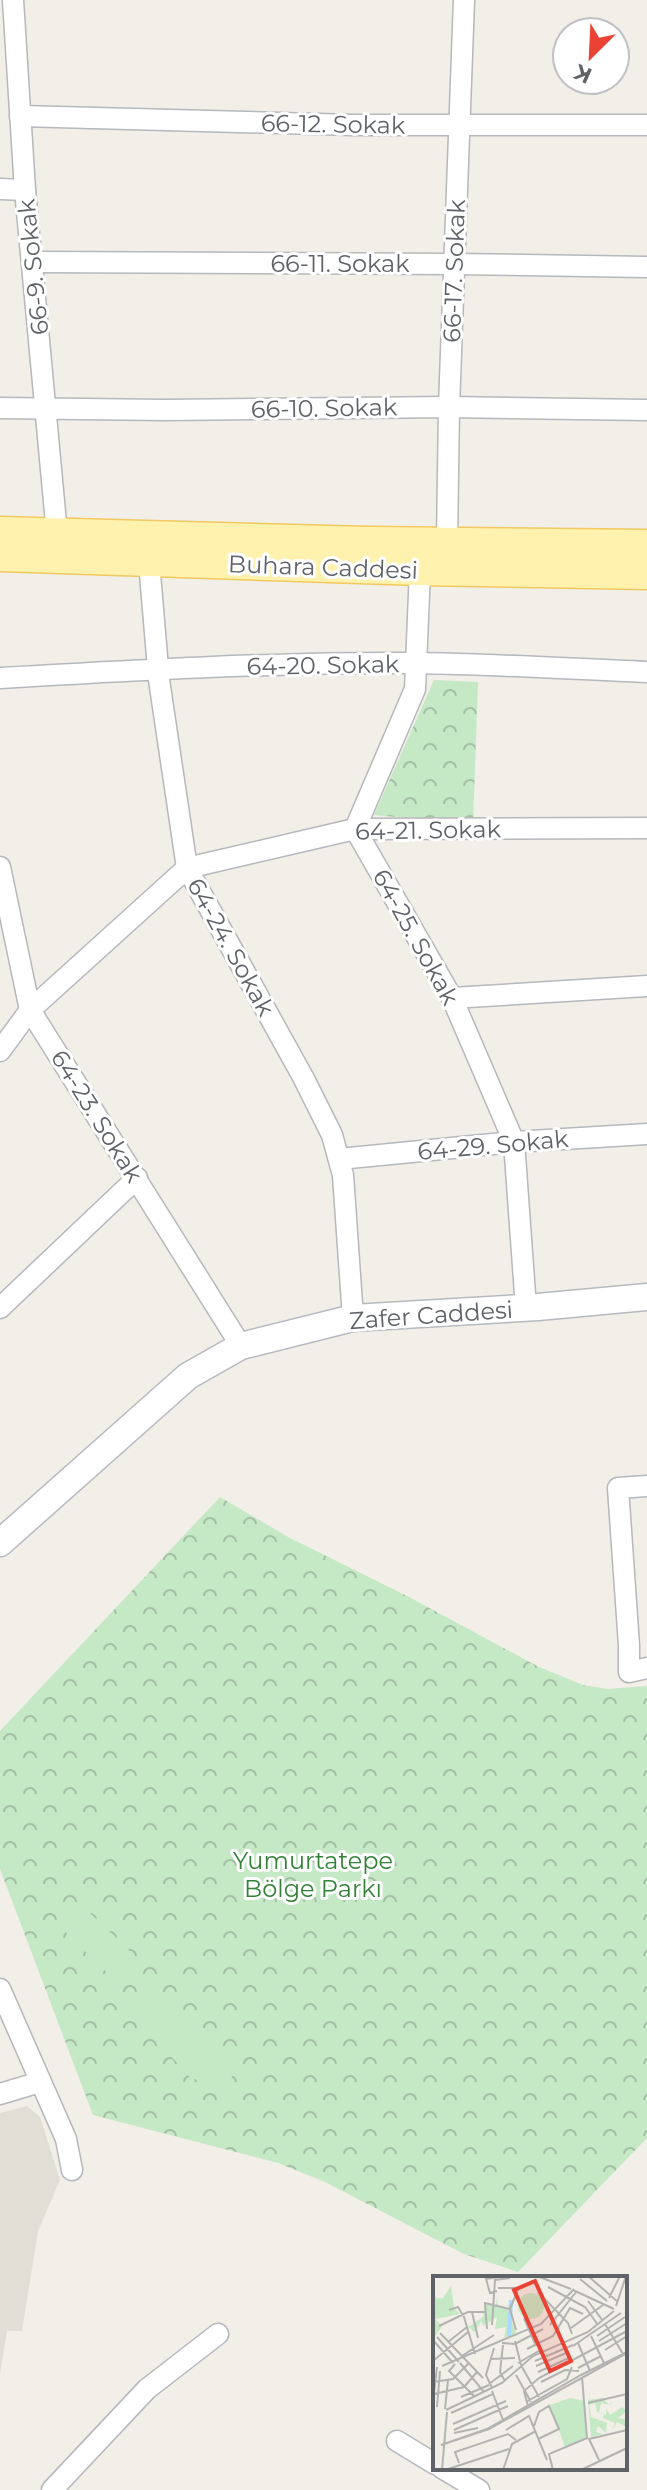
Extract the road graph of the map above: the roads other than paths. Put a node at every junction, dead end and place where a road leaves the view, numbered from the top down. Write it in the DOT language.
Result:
graph roads {
  1 [pos="13,0"];
  2 [pos="464,0"];
  3 [pos="20,116"];
  4 [pos="647,125"];
  5 [pos="460,126"];
  6 [pos="0,189"];
  7 [pos="25,190"];
  8 [pos="33,262"];
  9 [pos="455,264"];
  10 [pos="647,267"];
  11 [pos="449,407"];
  12 [pos="0,408"];
  13 [pos="47,409"];
  14 [pos="647,410"];
  15 [pos="0,532"];
  16 [pos="57,534"];
  17 [pos="447,542"];
  18 [pos="647,545"];
  19 [pos="0,556"];
  20 [pos="149,562"];
  21 [pos="420,570"];
  22 [pos="647,574"];
  23 [pos="417,663"];
  24 [pos="158,669"];
  25 [pos="647,672"];
  26 [pos="0,678"];
  27 [pos="647,828"];
  28 [pos="355,829"];
  29 [pos="0,867"];
  30 [pos="187,868"];
  31 [pos="647,986"];
  32 [pos="452,998"];
  33 [pos="30,1010"];
  34 [pos="0,1051"];
  35 [pos="647,1134"];
  36 [pos="514,1142"];
  37 [pos="339,1159"];
  38 [pos="137,1178"];
  39 [pos="647,1297"];
  40 [pos="0,1308"];
  41 [pos="526,1308"];
  42 [pos="353,1318"];
  43 [pos="241,1346"];
  44 [pos="647,1486"];
  45 [pos="0,1543"];
  46 [pos="638,1670"];
  47 [pos="0,1989"];
  48 [pos="40,2082"];
  49 [pos="0,2094"];
  50 [pos="72,2170"];
  51 [pos="218,2334"];
  52 [pos="397,2441"];
  53 [pos="433,2463"];
  54 [pos="445,2470"];
  55 [pos="52,2490"];
  56 [pos="479,2490"];
  1 -- 3 [label="street, 66-9. Sokak"];
  2 -- 5 [label="street, 66-17. Sokak"];
  3 -- 5 [label="street, 66-12. Sokak"];
  3 -- 7 [label="street, 66-9. Sokak"];
  4 -- 5 [label="street, 66-12. Sokak"];
  5 -- 9 [label="street, 66-17. Sokak"];
  6 -- 7 [label="street"];
  7 -- 8 [label="street, 66-9. Sokak"];
  8 -- 9 [label="street, 66-11. Sokak"];
  8 -- 13 [label="street, 66-9. Sokak"];
  9 -- 10 [label="street, 66-11. Sokak"];
  9 -- 11 [label="street, 66-17. Sokak"];
  11 -- 13 [label="street, 66-10. Sokak"];
  11 -- 14 [label="street, 66-10. Sokak"];
  11 -- 17 [label="street, 66-17. Sokak"];
  12 -- 13 [label="street, 66-10. Sokak"];
  13 -- 16 [label="street, 66-9. Sokak"];
  15 -- 16 [label="main road, Buhara Caddesi"];
  16 -- 17 [label="main road, Buhara Caddesi"];
  17 -- 18 [label="main road, Buhara Caddesi"];
  19 -- 20 [label="main road, Buhara Caddesi"];
  20 -- 21 [label="main road, Buhara Caddesi"];
  20 -- 24 [label="street, 64-24. Sokak"];
  21 -- 22 [label="main road, Buhara Caddesi"];
  21 -- 23 [label="street"];
  23 -- 24 [label="street, 64-20. Sokak"];
  23 -- 25 [label="street, 64-20. Sokak"];
  23 -- 28 [label="street"];
  24 -- 26 [label="street, 64-20. Sokak"];
  24 -- 30 [label="street, 64-24. Sokak"];
  27 -- 28 [label="street, 64-21. Sokak"];
  28 -- 30 [label="street, 64-21. Sokak"];
  28 -- 32 [label="street, 64-25. Sokak"];
  29 -- 33 [label="street, 64-23. Sokak"];
  30 -- 33 [label="street, 64-21. Sokak"];
  30 -- 37 [label="street, 64-24. Sokak"];
  31 -- 32 [label="street"];
  32 -- 36 [label="street, 64-25. Sokak"];
  33 -- 34 [label="street, 64-21. Sokak"];
  33 -- 38 [label="street, 64-23. Sokak"];
  35 -- 36 [label="street, 64-29. Sokak"];
  36 -- 37 [label="street, 64-29. Sokak"];
  36 -- 41 [label="street, 64-25. Sokak"];
  37 -- 42 [label="street, 64-24. Sokak"];
  38 -- 40 [label="street"];
  38 -- 43 [label="street, 64-23. Sokak"];
  39 -- 41 [label="street, Zafer Caddesi"];
  41 -- 42 [label="street, Zafer Caddesi"];
  42 -- 43 [label="street, Zafer Caddesi"];
  43 -- 45 [label="street, Zafer Caddesi"];
  44 -- 46 [label="street"];
  47 -- 48 [label="street"];
  48 -- 49 [label="street"];
  48 -- 50 [label="street"];
  51 -- 55 [label="street"];
  52 -- 53 [label="street"];
  54 -- 56 [label="street"];
}
